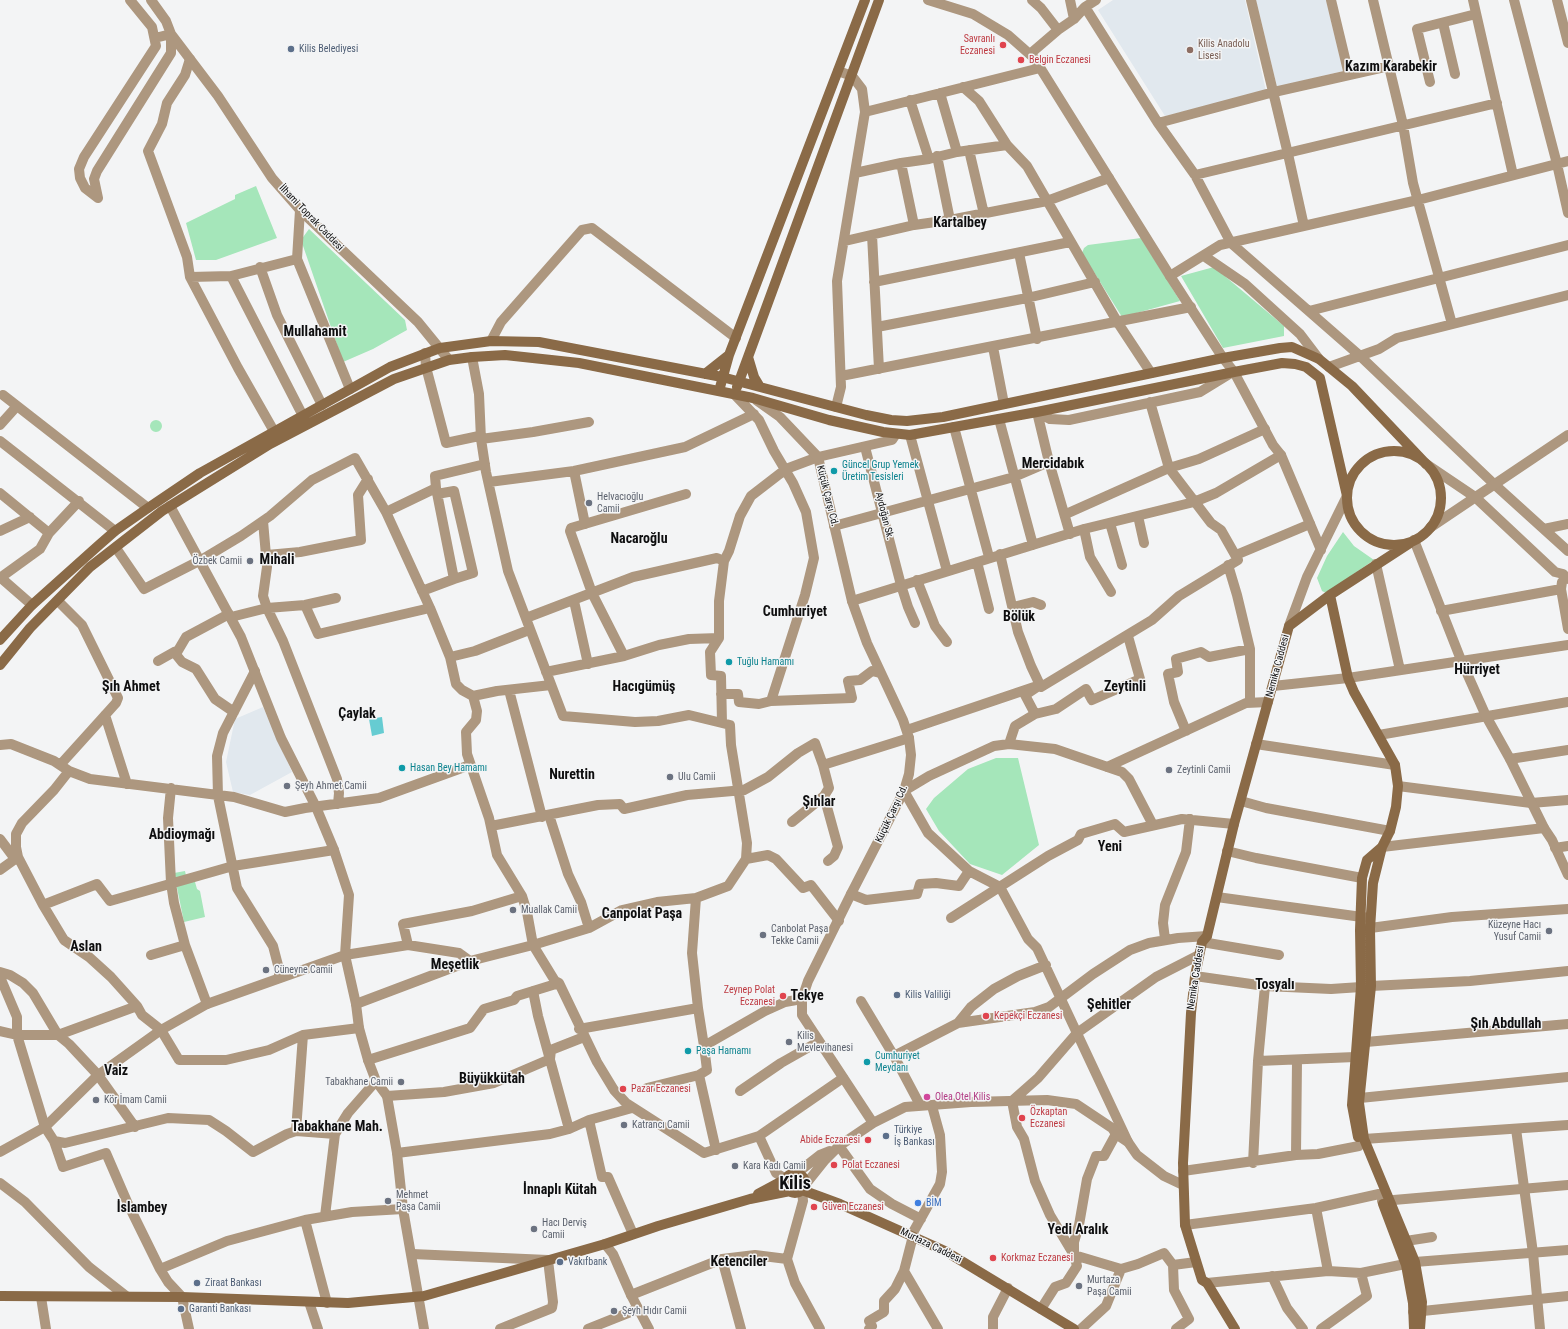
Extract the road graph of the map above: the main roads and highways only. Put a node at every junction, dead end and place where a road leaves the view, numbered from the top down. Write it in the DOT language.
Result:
graph roads {
  1 [pos="865,0"];
  2 [pos="879,0"];
  3 [pos="729,355"];
  4 [pos="748,357"];
  5 [pos="705,374"];
  6 [pos="722,377"];
  7 [pos="739,382"];
  8 [pos="760,387"];
  9 [pos="719,391"];
  10 [pos="735,394"];
  11 [pos="1426,464"];
  12 [pos="1347,496"];
  13 [pos="1412,542"];
  14 [pos="1330,595"];
  15 [pos="0,640"];
  16 [pos="0,665"];
  17 [pos="1382,847"];
  18 [pos="1366,987"];
  19 [pos="1362,1142"];
  20 [pos="786,1179"];
  21 [pos="803,1188"];
  22 [pos="790,1191"];
  23 [pos="1383,1198"];
  24 [pos="750,1199"];
  25 [pos="1410,1264"];
  26 [pos="0,1296"];
  27 [pos="1417,1312"];
  28 [pos="1061,1326"];
  29 [pos="1074,1329"];
  30 [pos="1235,1329"];
  31 [pos="1414,1329"];
  32 [pos="1420,1329"];
  1 -- 3 [label="main road"];
  2 -- 4 [label="main road"];
  3 -- 5 [label="main road"];
  3 -- 6 [label="main road"];
  4 -- 7 [label="main road"];
  4 -- 8 [label="main road"];
  5 -- 6 [label="main road"];
  5 -- 15 [label="main road"];
  6 -- 7 [label="main road"];
  6 -- 9 [label="main road"];
  7 -- 8 [label="main road"];
  7 -- 10 [label="main road"];
  8 -- 11 [label="main road"];
  9 -- 10 [label="main road"];
  9 -- 16 [label="main road"];
  10 -- 12 [label="main road"];
  11 -- 12 [label="main road"];
  11 -- 13 [label="main road"];
  12 -- 13 [label="main road"];
  13 -- 14 [label="main road"];
  14 -- 17 [label="main road"];
  14 -- 30 [label="main road, Nemika Caddesi"];
  17 -- 18 [label="main road"];
  17 -- 18 [label="main road"];
  18 -- 19 [label="main road"];
  18 -- 19 [label="main road"];
  19 -- 23 [label="main road"];
  20 -- 21 [label="main road"];
  20 -- 22 [label="main road"];
  20 -- 24 [label="main road"];
  21 -- 22 [label="main road"];
  21 -- 28 [label="main road, Murtaza Caddesi"];
  22 -- 24 [label="main road"];
  23 -- 25 [label="main road"];
  23 -- 25 [label="main road"];
  24 -- 26 [label="main road"];
  25 -- 27 [label="main road"];
  27 -- 31 [label="main road"];
  27 -- 32 [label="main road"];
  28 -- 29 [label="main road, Murtaza Caddesi"];
}
